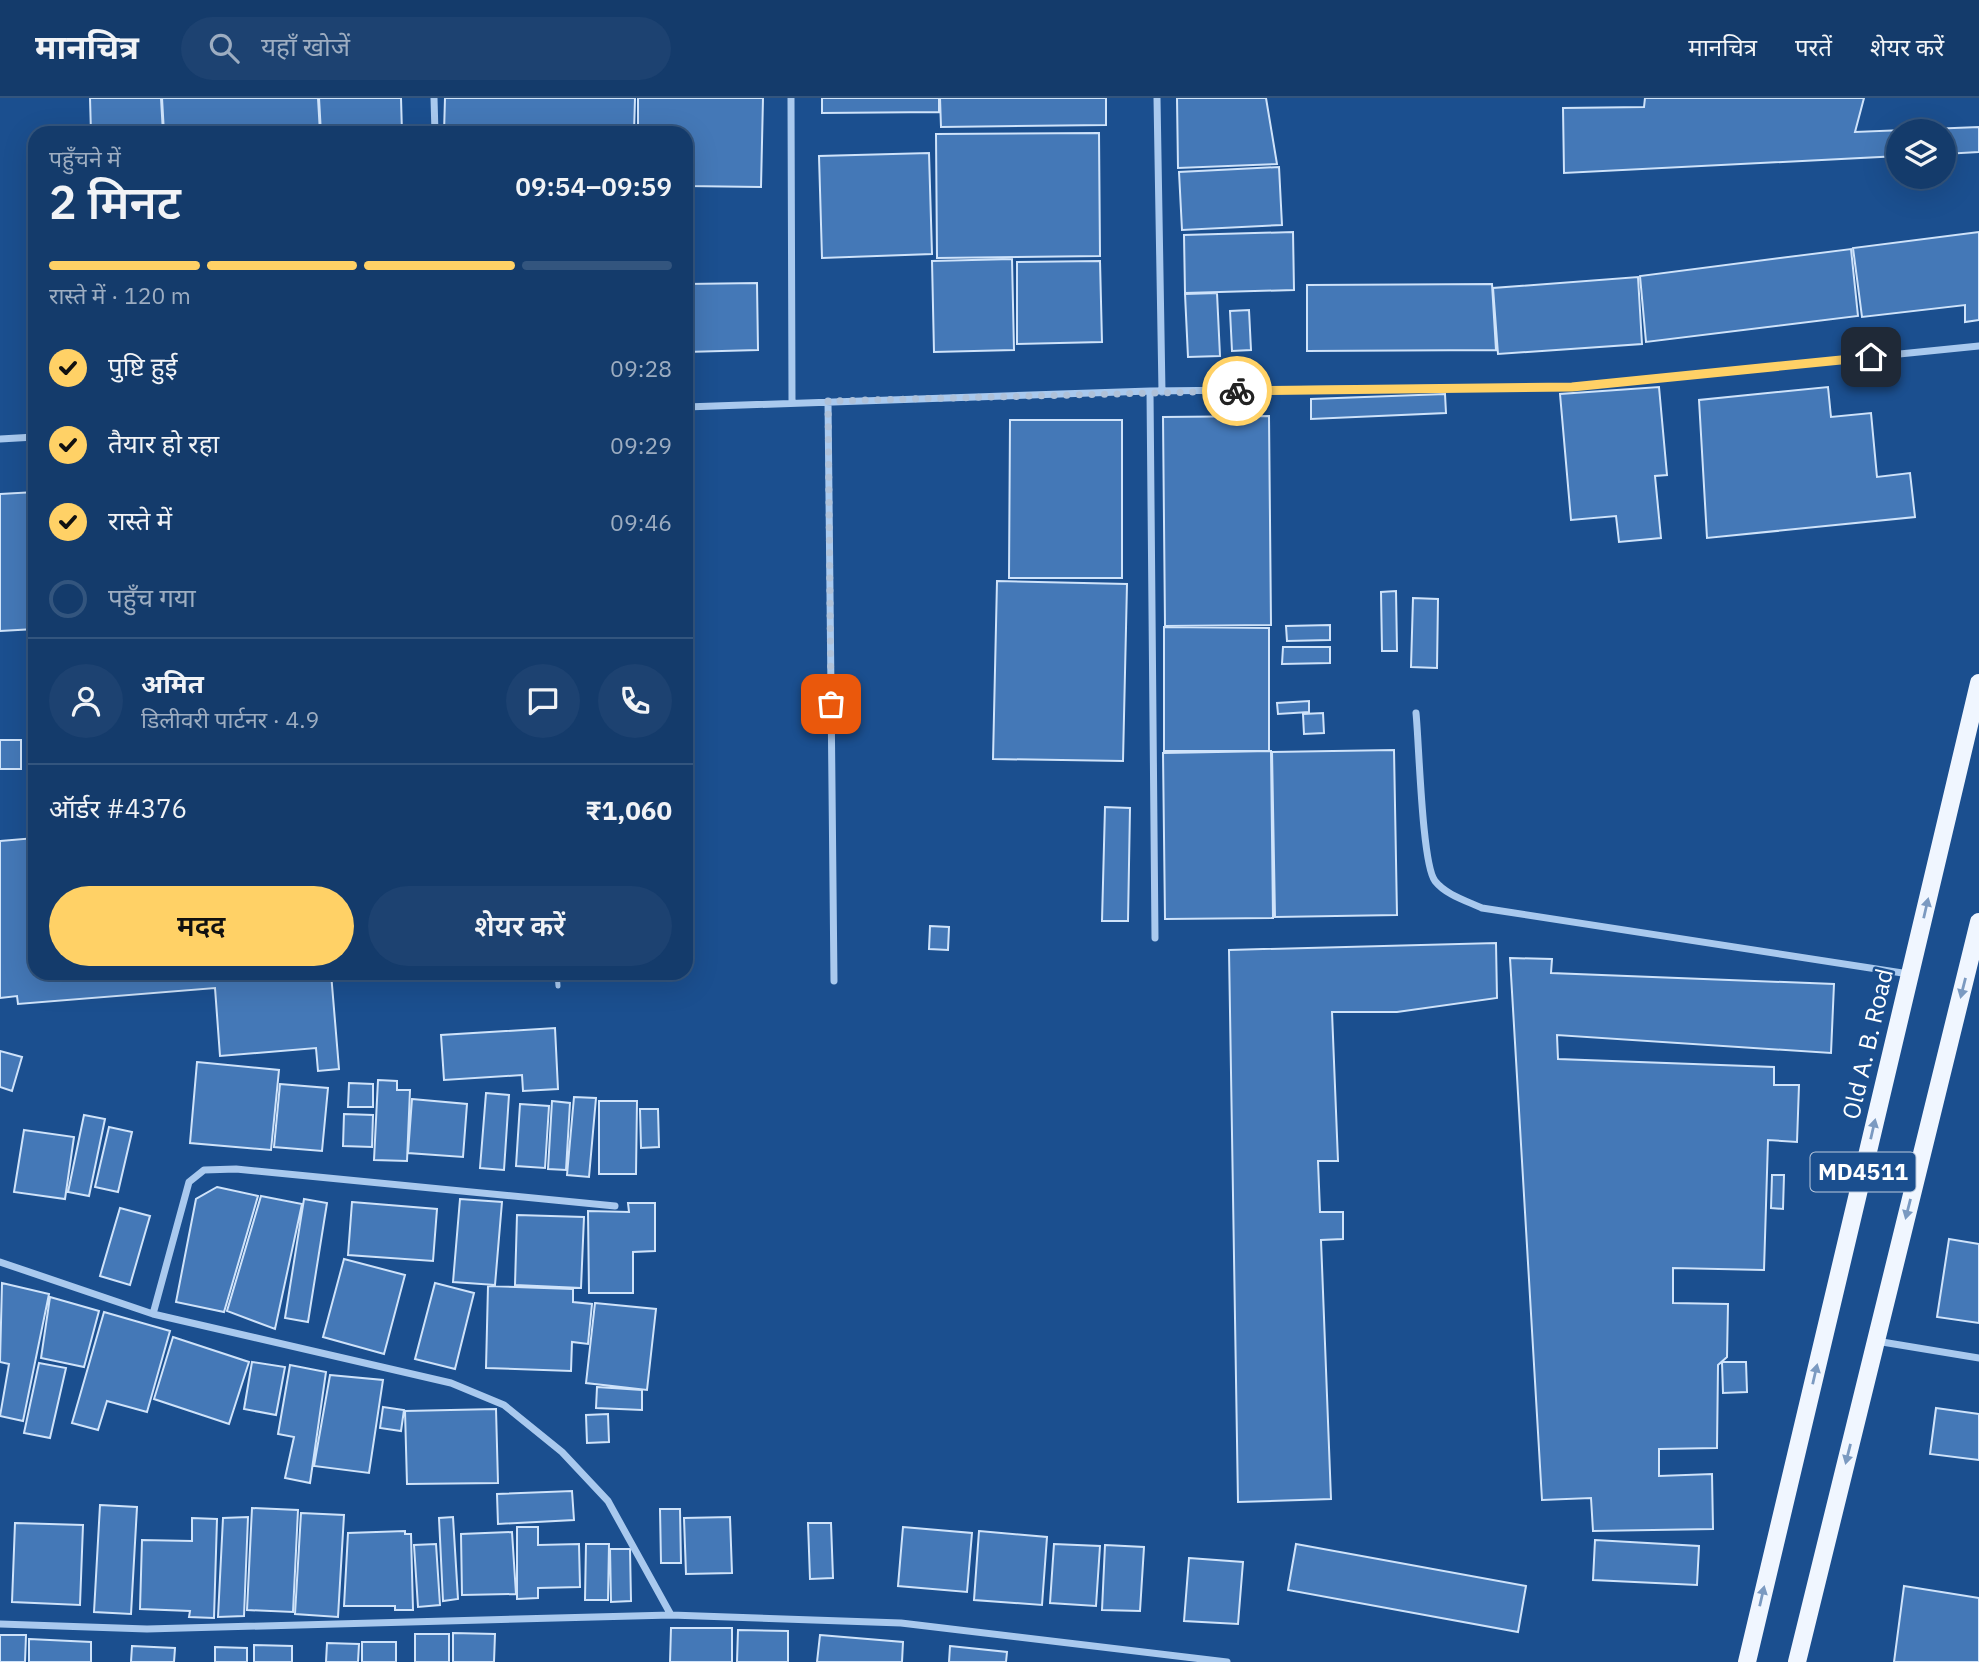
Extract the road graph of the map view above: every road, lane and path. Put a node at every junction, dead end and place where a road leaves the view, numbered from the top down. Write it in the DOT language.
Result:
graph roads {
  1 [pos="434,98"];
  2 [pos="791,98"];
  3 [pos="1157,98"];
  4 [pos="435,126"];
  5 [pos="1979,346"];
  6 [pos="1150,391"];
  7 [pos="1162,392"];
  8 [pos="792,401"];
  9 [pos="828,401"];
  10 [pos="693,407"];
  11 [pos="28,438"];
  12 [pos="0,439"];
  13 [pos="1979,683"];
  14 [pos="1416,713"];
  15 [pos="1979,922"];
  16 [pos="1155,938"];
  17 [pos="1910,974"];
  18 [pos="558,980"];
  19 [pos="834,981"];
  20 [pos="558,986"];
  21 [pos="615,1206"];
  22 [pos="0,1262"];
  23 [pos="153,1314"];
  24 [pos="1875,1340"];
  25 [pos="1979,1358"];
  26 [pos="671,1615"];
  27 [pos="0,1624"];
  28 [pos="1227,1662"];
  29 [pos="1747,1662"];
  30 [pos="1797,1662"];
  1 -- 4 [label="street"];
  2 -- 8 [label="street"];
  3 -- 7 [label="street"];
  5 -- 7 [label="street"];
  6 -- 7 [label="street"];
  6 -- 9 [label="street"];
  6 -- 16 [label="street"];
  8 -- 9 [label="street"];
  8 -- 10 [label="street"];
  9 -- 19 [label="street"];
  11 -- 12 [label="street"];
  17 -- 13 [label="main road, Old A. B. Road / MD4511, one-way"];
  14 -- 17 [label="street"];
  15 -- 24 [label="main road, MD4511, one-way"];
  29 -- 17 [label="main road, Old A. B. Road / MD4511, one-way"];
  18 -- 20 [label="lane"];
  21 -- 23 [label="street"];
  22 -- 23 [label="street"];
  23 -- 26 [label="street"];
  24 -- 25 [label="street"];
  24 -- 30 [label="main road, MD4511, one-way"];
  26 -- 27 [label="street"];
  26 -- 28 [label="street"];
}
